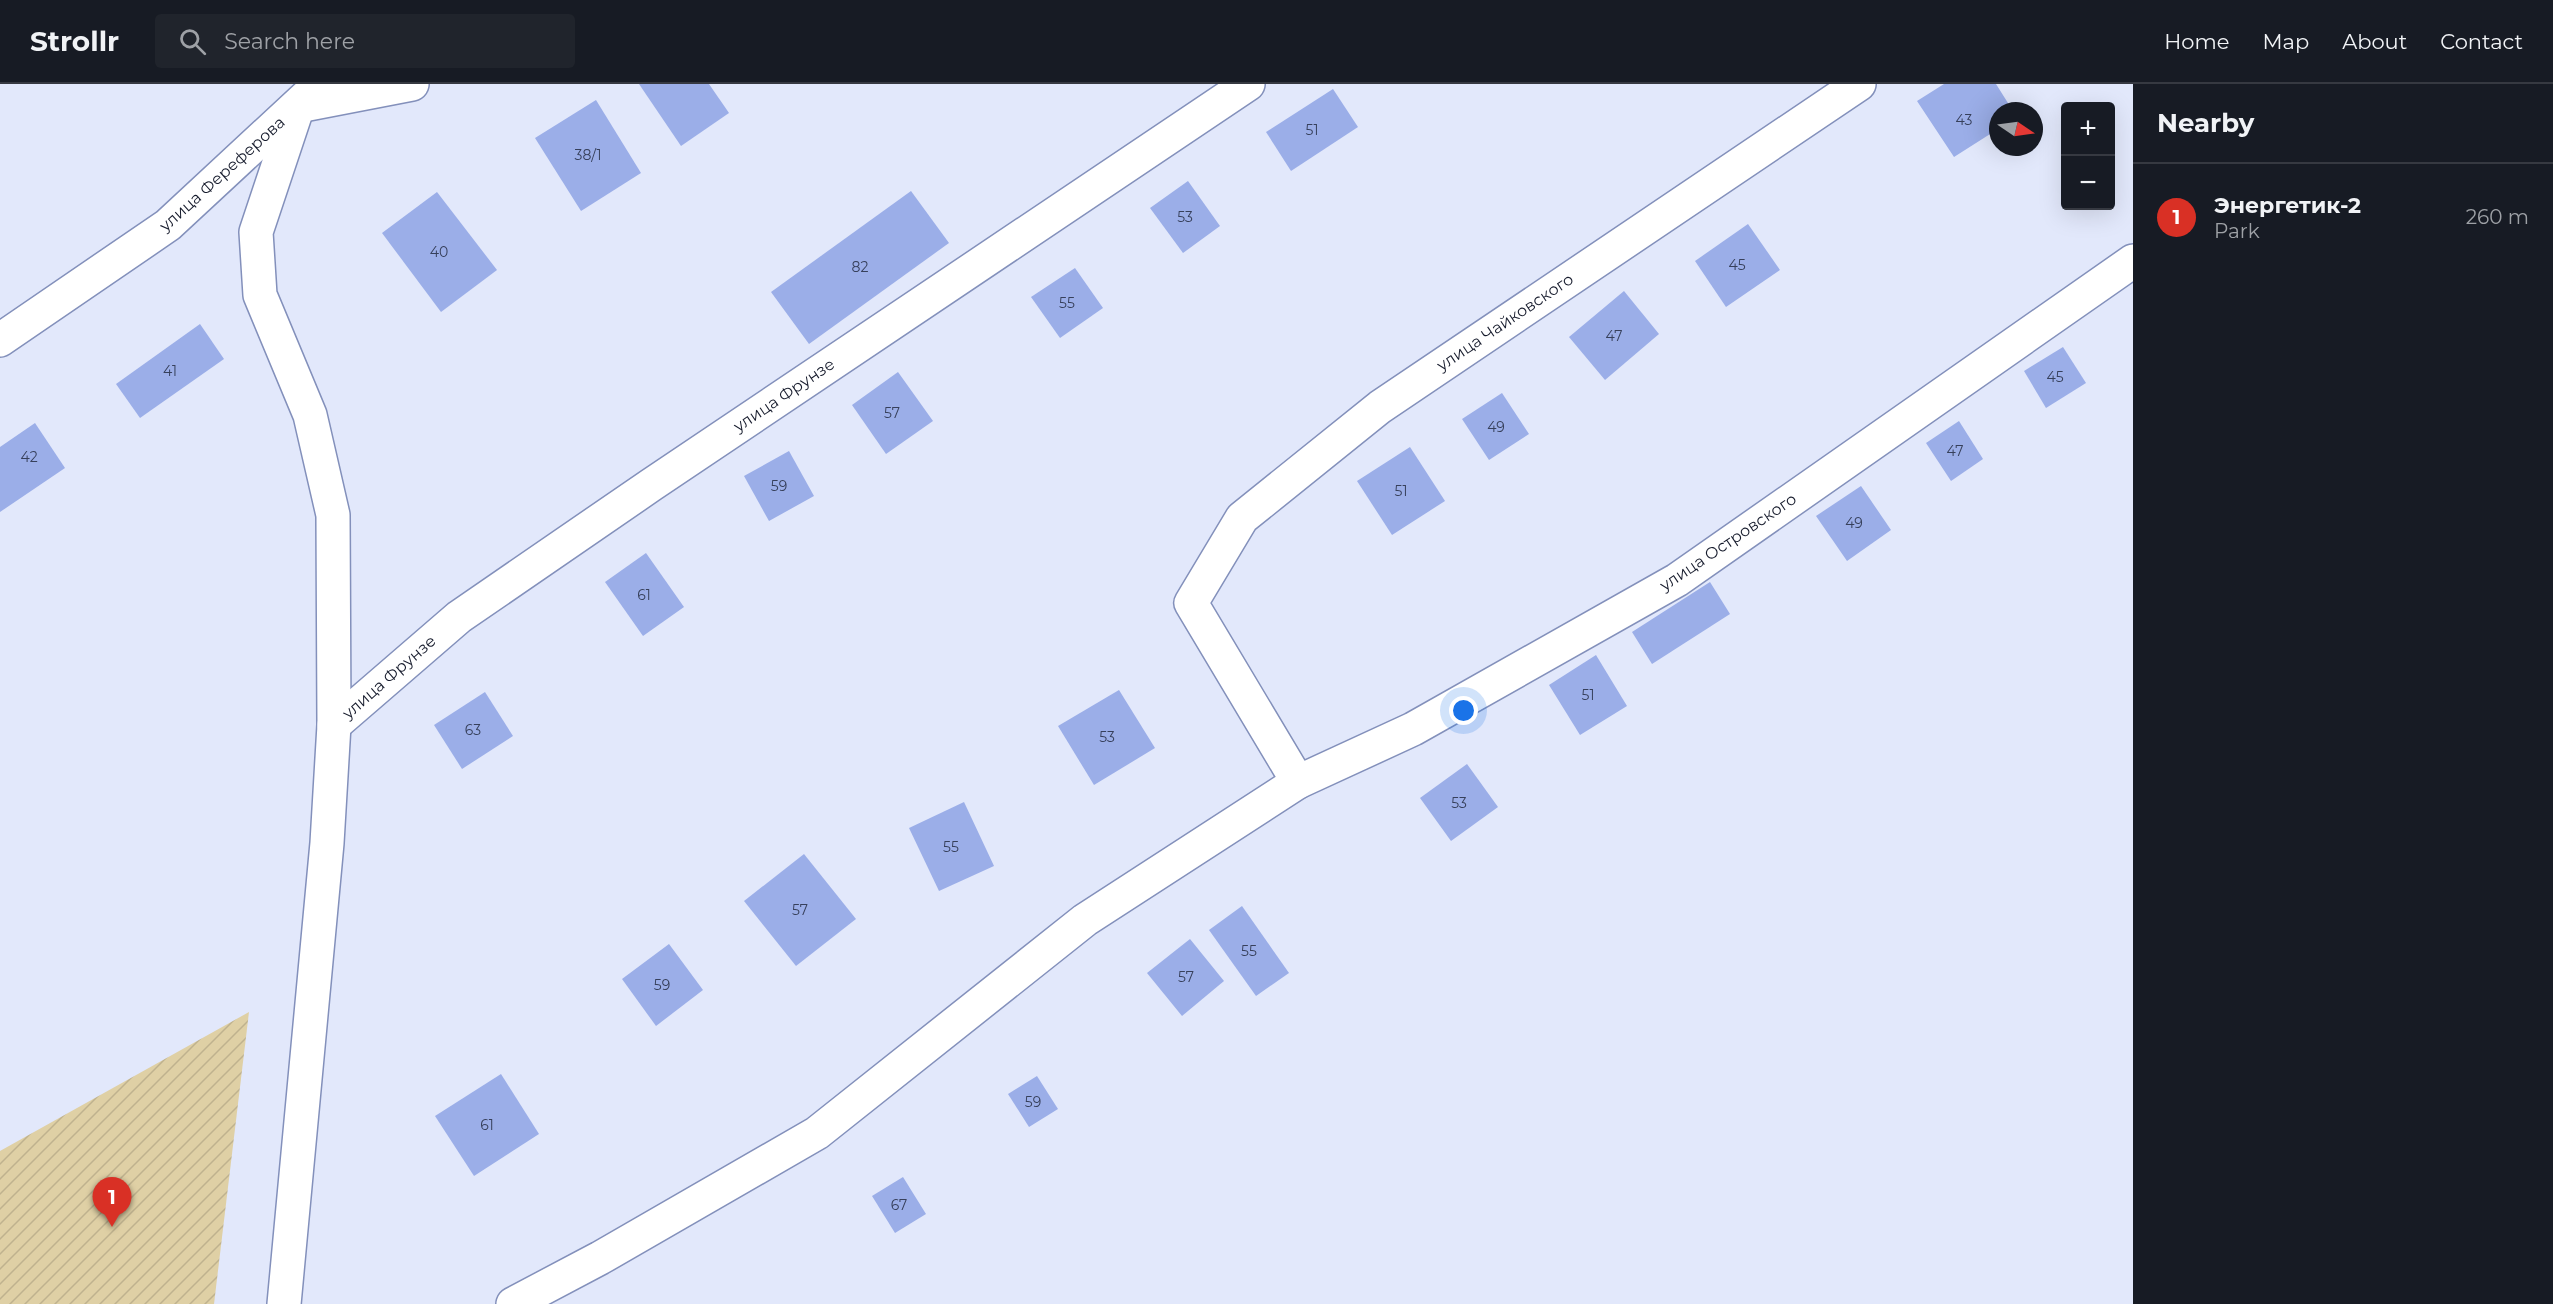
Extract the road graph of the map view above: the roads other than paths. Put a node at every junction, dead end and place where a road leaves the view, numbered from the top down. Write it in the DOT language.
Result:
graph roads {
  1 [pos="412,84"];
  2 [pos="1248,84"];
  3 [pos="1859,84"];
  4 [pos="309,95"];
  5 [pos="2133,261"];
  6 [pos="0,340"];
  7 [pos="334,725"];
  8 [pos="1299,782"];
  9 [pos="284,1304"];
  10 [pos="513,1304"];
  1 -- 4 [label="street"];
  2 -- 7 [label="street, улица Фрунзе"];
  3 -- 8 [label="street, улица Чайковского"];
  4 -- 6 [label="street, улица Фереферова"];
  4 -- 7 [label="street"];
  5 -- 8 [label="street, улица Островского"];
  7 -- 9 [label="street"];
  8 -- 10 [label="street, улица Островского"];
}
